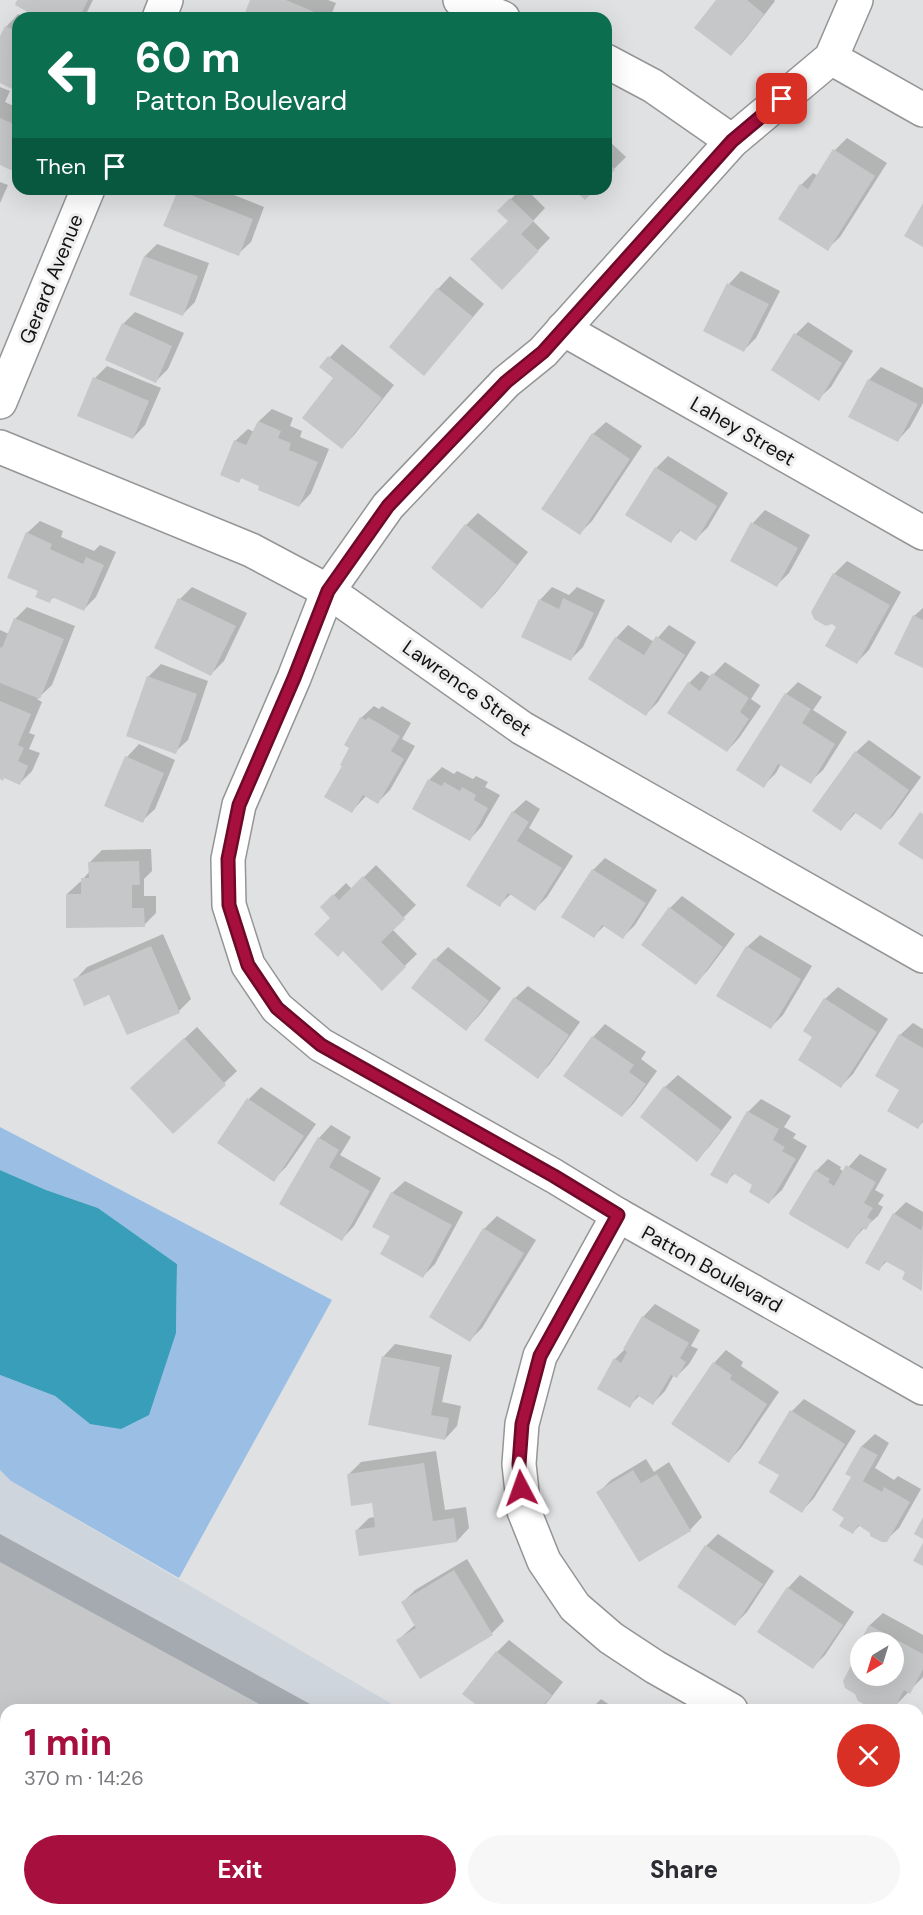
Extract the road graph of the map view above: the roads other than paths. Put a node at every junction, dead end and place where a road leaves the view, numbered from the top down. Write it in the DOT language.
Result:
graph roads {
  1 [pos="460,0"];
  2 [pos="856,0"];
  3 [pos="489,12"];
  4 [pos="831,58"];
  5 [pos="612,64"];
  6 [pos="923,110"];
  7 [pos="732,141"];
  8 [pos="86,195"];
  9 [pos="563,328"];
  10 [pos="0,402"];
  11 [pos="0,447"];
  12 [pos="923,533"];
  13 [pos="328,591"];
  14 [pos="923,956"];
  15 [pos="618,1215"];
  16 [pos="923,1388"];
  17 [pos="721,1704"];
  1 -- 3 [label="street"];
  2 -- 4 [label="street, Patton Boulevard"];
  4 -- 6 [label="street"];
  4 -- 7 [label="street, Patton Boulevard"];
  5 -- 7 [label="street"];
  7 -- 9 [label="street, Patton Boulevard"];
  8 -- 10 [label="street, Gerard Avenue"];
  9 -- 12 [label="street, Lahey Street"];
  9 -- 13 [label="street, Patton Boulevard"];
  11 -- 13 [label="street, Lawrence Street"];
  13 -- 14 [label="street, Lawrence Street"];
  13 -- 15 [label="street, Patton Boulevard"];
  15 -- 16 [label="street, Patton Boulevard"];
  15 -- 17 [label="street"];
}
